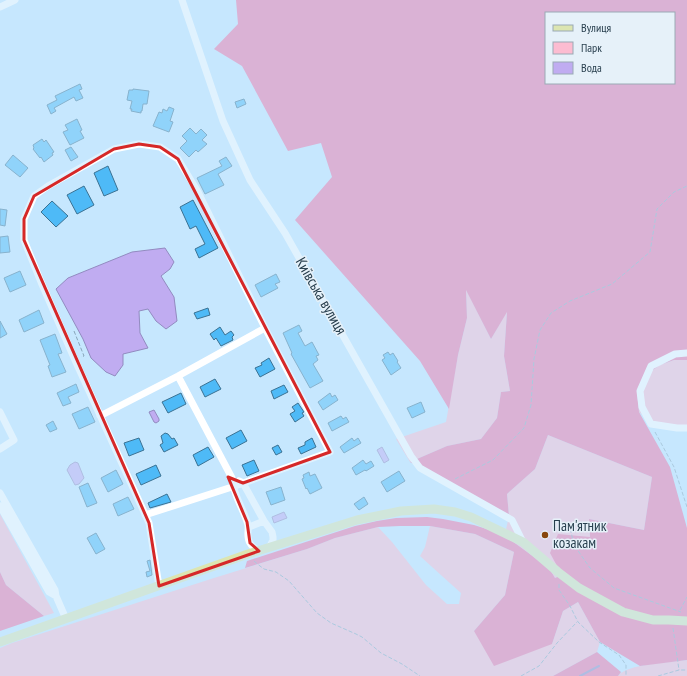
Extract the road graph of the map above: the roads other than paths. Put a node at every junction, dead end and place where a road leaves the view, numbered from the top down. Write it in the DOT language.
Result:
graph roads {
  1 [pos="15,0"];
  2 [pos="182,0"];
  3 [pos="0,8"];
  4 [pos="265,328"];
  5 [pos="687,353"];
  6 [pos="178,376"];
  7 [pos="0,412"];
  8 [pos="100,416"];
  9 [pos="687,428"];
  10 [pos="0,449"];
  11 [pos="232,478"];
  12 [pos="244,483"];
  13 [pos="232,487"];
  14 [pos="0,493"];
  15 [pos="0,506"];
  16 [pos="145,515"];
  17 [pos="264,521"];
  18 [pos="249,527"];
  19 [pos="523,542"];
  20 [pos="269,548"];
  21 [pos="259,551"];
  22 [pos="159,586"];
  23 [pos="56,596"];
  24 [pos="685,617"];
  25 [pos="66,619"];
  26 [pos="0,642"];
  1 -- 3 [label="street"];
  2 -- 19 [label="street, Київська вулиця"];
  4 -- 6 [label="street"];
  4 -- 8 [label="street"];
  4 -- 12 [label="street"];
  5 -- 9 [label="street"];
  6 -- 8 [label="street"];
  6 -- 11 [label="street"];
  7 -- 10 [label="street"];
  8 -- 16 [label="street"];
  11 -- 12 [label="street"];
  11 -- 13 [label="street"];
  12 -- 13 [label="street"];
  12 -- 17 [label="street"];
  13 -- 16 [label="street"];
  13 -- 18 [label="street"];
  14 -- 23 [label="street"];
  15 -- 23 [label="street"];
  16 -- 22 [label="street"];
  17 -- 18 [label="street"];
  17 -- 20 [label="street"];
  18 -- 21 [label="street"];
  19 -- 20 [label="main road"];
  19 -- 24 [label="main road"];
  20 -- 21 [label="main road"];
  21 -- 22 [label="main road"];
  22 -- 25 [label="main road"];
  23 -- 25 [label="street"];
  25 -- 26 [label="main road"];
}
